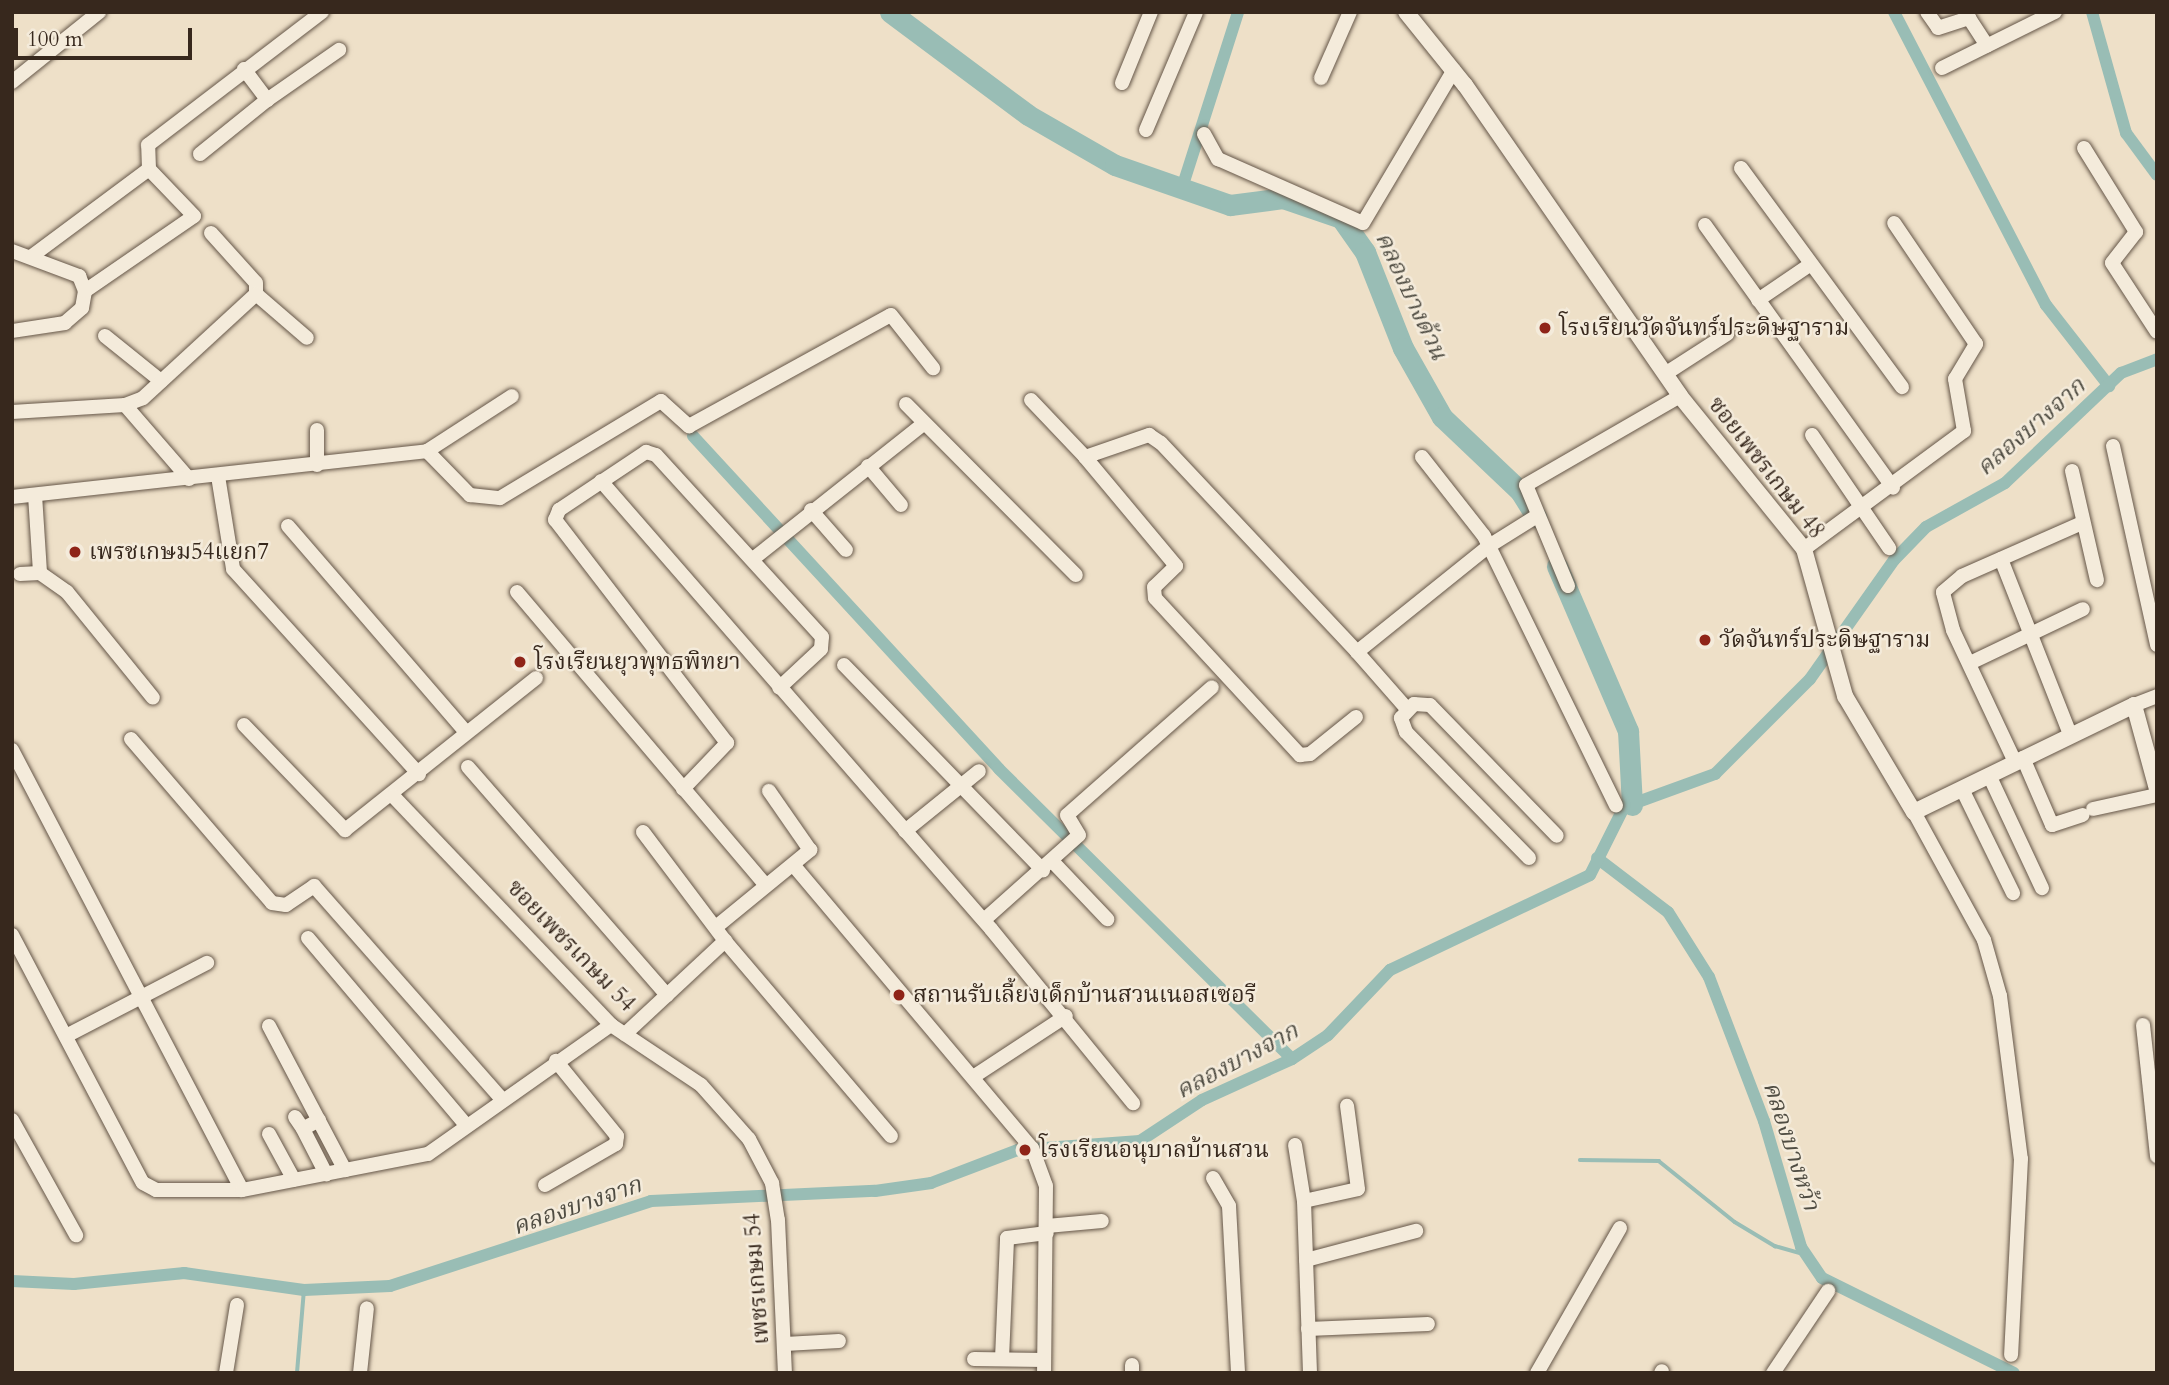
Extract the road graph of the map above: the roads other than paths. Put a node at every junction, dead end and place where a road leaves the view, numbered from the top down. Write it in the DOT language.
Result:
graph roads {
  1 [pos="99,12"];
  2 [pos="323,12"];
  3 [pos="1151,12"];
  4 [pos="1196,12"];
  5 [pos="1350,12"];
  6 [pos="1406,12"];
  7 [pos="1927,12"];
  8 [pos="2054,12"];
  9 [pos="1987,46"];
  10 [pos="339,50"];
  11 [pos="1942,68"];
  12 [pos="244,69"];
  13 [pos="1454,70"];
  14 [pos="1321,78"];
  15 [pos="12,82"];
  16 [pos="1122,83"];
  17 [pos="267,100"];
  18 [pos="1146,130"];
  19 [pos="1204,134"];
  20 [pos="2084,148"];
  21 [pos="200,154"];
  22 [pos="1741,168"];
  23 [pos="149,169"];
  24 [pos="1894,223"];
  25 [pos="1705,225"];
  26 [pos="211,233"];
  27 [pos="12,251"];
  28 [pos="32,256"];
  29 [pos="1808,266"];
  30 [pos="85,291"];
  31 [pos="256,293"];
  32 [pos="1758,300"];
  33 [pos="12,331"];
  34 [pos="2157,332"];
  35 [pos="1727,334"];
  36 [pos="105,336"];
  37 [pos="307,338"];
  38 [pos="933,368"];
  39 [pos="1665,374"];
  40 [pos="161,381"];
  41 [pos="1902,387"];
  42 [pos="1680,396"];
  43 [pos="512,397"];
  44 [pos="1031,400"];
  45 [pos="906,404"];
  46 [pos="125,405"];
  47 [pos="12,412"];
  48 [pos="922,425"];
  49 [pos="317,430"];
  50 [pos="1812,435"];
  51 [pos="2113,446"];
  52 [pos="427,451"];
  53 [pos="1085,457"];
  54 [pos="1423,457"];
  55 [pos="317,465"];
  56 [pos="868,466"];
  57 [pos="2072,471"];
  58 [pos="218,476"];
  59 [pos="189,479"];
  60 [pos="601,481"];
  61 [pos="1893,488"];
  62 [pos="36,495"];
  63 [pos="12,497"];
  64 [pos="901,505"];
  65 [pos="811,510"];
  66 [pos="1863,510"];
  67 [pos="1530,520"];
  68 [pos="2080,524"];
  69 [pos="288,526"];
  70 [pos="1489,546"];
  71 [pos="1889,548"];
  72 [pos="846,550"];
  73 [pos="1804,550"];
  74 [pos="753,559"];
  75 [pos="2001,559"];
  76 [pos="40,573"];
  77 [pos="20,574"];
  78 [pos="1076,575"];
  79 [pos="2097,580"];
  80 [pos="1568,586"];
  81 [pos="517,592"];
  82 [pos="2083,609"];
  83 [pos="2031,635"];
  84 [pos="2157,645"];
  85 [pos="1357,652"];
  86 [pos="1970,663"];
  87 [pos="844,665"];
  88 [pos="536,678"];
  89 [pos="1212,687"];
  90 [pos="779,688"];
  91 [pos="2157,696"];
  92 [pos="153,698"];
  93 [pos="2134,705"];
  94 [pos="1408,710"];
  95 [pos="1356,717"];
  96 [pos="244,725"];
  97 [pos="466,731"];
  98 [pos="2070,734"];
  99 [pos="131,739"];
  100 [pos="12,750"];
  101 [pos="2019,760"];
  102 [pos="468,767"];
  103 [pos="979,771"];
  104 [pos="419,774"];
  105 [pos="1989,775"];
  106 [pos="960,786"];
  107 [pos="683,789"];
  108 [pos="1962,789"];
  109 [pos="2157,789"];
  110 [pos="769,791"];
  111 [pos="2157,795"];
  112 [pos="393,796"];
  113 [pos="1616,805"];
  114 [pos="1914,812"];
  115 [pos="905,831"];
  116 [pos="643,832"];
  117 [pos="1558,836"];
  118 [pos="1529,858"];
  119 [pos="1048,866"];
  120 [pos="795,867"];
  121 [pos="764,883"];
  122 [pos="2042,888"];
  123 [pos="2013,893"];
  124 [pos="1107,919"];
  125 [pos="984,920"];
  126 [pos="716,927"];
  127 [pos="12,935"];
  128 [pos="308,939"];
  129 [pos="724,941"];
  130 [pos="18,958"];
  131 [pos="207,963"];
  132 [pos="667,995"];
  133 [pos="142,996"];
  134 [pos="1066,1016"];
  135 [pos="611,1025"];
  136 [pos="2143,1025"];
  137 [pos="269,1026"];
  138 [pos="625,1034"];
  139 [pos="65,1036"];
  140 [pos="556,1061"];
  141 [pos="973,1077"];
  142 [pos="501,1098"];
  143 [pos="1133,1103"];
  144 [pos="1348,1106"];
  145 [pos="12,1120"];
  146 [pos="319,1120"];
  147 [pos="466,1125"];
  148 [pos="269,1134"];
  149 [pos="891,1136"];
  150 [pos="1295,1145"];
  151 [pos="2157,1156"];
  152 [pos="345,1170"];
  153 [pos="326,1174"];
  154 [pos="1213,1178"];
  155 [pos="294,1180"];
  156 [pos="772,1183"];
  157 [pos="545,1185"];
  158 [pos="242,1190"];
  159 [pos="1304,1201"];
  160 [pos="1102,1221"];
  161 [pos="1620,1228"];
  162 [pos="1047,1229"];
  163 [pos="1416,1231"];
  164 [pos="76,1235"];
  165 [pos="1306,1260"];
  166 [pos="1828,1290"];
  167 [pos="237,1305"];
  168 [pos="367,1308"];
  169 [pos="1428,1324"];
  170 [pos="1308,1329"];
  171 [pos="839,1341"];
  172 [pos="785,1344"];
  173 [pos="2011,1355"];
  174 [pos="974,1359"];
  175 [pos="1002,1359"];
  176 [pos="1044,1366"];
  177 [pos="226,1373"];
  178 [pos="360,1373"];
  179 [pos="785,1373"];
  180 [pos="1238,1373"];
  181 [pos="1310,1373"];
  182 [pos="1537,1373"];
  183 [pos="1773,1373"];
  1 -- 15 [label="street"];
  2 -- 12 [label="street"];
  3 -- 16 [label="street"];
  4 -- 18 [label="street"];
  5 -- 14 [label="street"];
  6 -- 13 [label="street, ซอยเพชรเกษม 48"];
  7 -- 9 [label="street"];
  8 -- 9 [label="street"];
  9 -- 11 [label="street"];
  10 -- 17 [label="street"];
  12 -- 17 [label="street"];
  12 -- 23 [label="street"];
  13 -- 19 [label="street"];
  13 -- 39 [label="street, ซอยเพชรเกษม 48"];
  17 -- 21 [label="street"];
  20 -- 34 [label="street"];
  22 -- 29 [label="street"];
  23 -- 28 [label="street"];
  23 -- 30 [label="street"];
  24 -- 61 [label="street"];
  25 -- 32 [label="street"];
  26 -- 31 [label="street"];
  27 -- 28 [label="street"];
  28 -- 30 [label="street"];
  29 -- 32 [label="street"];
  29 -- 41 [label="street"];
  30 -- 33 [label="street"];
  31 -- 37 [label="street"];
  31 -- 40 [label="street"];
  32 -- 61 [label="street"];
  35 -- 39 [label="street"];
  36 -- 40 [label="street"];
  38 -- 52 [label="street"];
  39 -- 42 [label="street, ซอยเพชรเกษม 48"];
  40 -- 46 [label="street"];
  42 -- 67 [label="street"];
  42 -- 73 [label="street, ซอยเพชรเกษม 48"];
  43 -- 52 [label="street"];
  44 -- 53 [label="street"];
  45 -- 48 [label="street"];
  46 -- 47 [label="street"];
  46 -- 59 [label="street"];
  48 -- 56 [label="street"];
  48 -- 78 [label="street"];
  49 -- 55 [label="street"];
  50 -- 66 [label="street"];
  51 -- 84 [label="street"];
  52 -- 55 [label="street"];
  53 -- 85 [label="street"];
  53 -- 95 [label="street"];
  54 -- 70 [label="street"];
  55 -- 58 [label="street"];
  56 -- 64 [label="street"];
  56 -- 65 [label="street"];
  57 -- 68 [label="street"];
  58 -- 59 [label="street"];
  58 -- 104 [label="street"];
  59 -- 62 [label="street"];
  60 -- 74 [label="street"];
  60 -- 90 [label="street"];
  60 -- 107 [label="street"];
  61 -- 66 [label="street"];
  62 -- 63 [label="street"];
  62 -- 76 [label="street"];
  65 -- 72 [label="street"];
  65 -- 74 [label="street"];
  66 -- 71 [label="street"];
  66 -- 73 [label="street"];
  67 -- 70 [label="street"];
  67 -- 80 [label="street"];
  68 -- 75 [label="street"];
  68 -- 79 [label="street"];
  69 -- 97 [label="street"];
  70 -- 85 [label="street"];
  70 -- 113 [label="street"];
  73 -- 114 [label="street, ซอยเพชรเกษม 48"];
  74 -- 90 [label="street"];
  75 -- 83 [label="street"];
  75 -- 86 [label="street"];
  76 -- 77 [label="street"];
  76 -- 92 [label="street"];
  81 -- 107 [label="street"];
  82 -- 83 [label="street"];
  83 -- 86 [label="street"];
  83 -- 98 [label="street"];
  85 -- 94 [label="street"];
  86 -- 101 [label="street"];
  87 -- 106 [label="street"];
  88 -- 97 [label="street"];
  89 -- 119 [label="street"];
  90 -- 115 [label="street"];
  91 -- 93 [label="street"];
  93 -- 98 [label="street"];
  93 -- 109 [label="street"];
  94 -- 117 [label="street"];
  94 -- 118 [label="street"];
  96 -- 112 [label="street"];
  97 -- 104 [label="street"];
  98 -- 101 [label="street"];
  99 -- 142 [label="street"];
  100 -- 133 [label="street"];
  101 -- 105 [label="street"];
  101 -- 111 [label="street"];
  102 -- 132 [label="street"];
  103 -- 106 [label="street"];
  104 -- 112 [label="street"];
  105 -- 108 [label="street"];
  105 -- 122 [label="street"];
  106 -- 115 [label="street"];
  106 -- 119 [label="street"];
  107 -- 121 [label="street"];
  108 -- 114 [label="street"];
  108 -- 123 [label="street"];
  110 -- 120 [label="street"];
  112 -- 135 [label="street, ซอยเพชรเกษม 54"];
  114 -- 173 [label="street"];
  115 -- 125 [label="street"];
  116 -- 126 [label="street"];
  119 -- 124 [label="street"];
  119 -- 125 [label="street"];
  120 -- 121 [label="street"];
  120 -- 141 [label="street"];
  121 -- 126 [label="street"];
  125 -- 134 [label="street"];
  126 -- 129 [label="street"];
  127 -- 130 [label="street"];
  128 -- 147 [label="street"];
  129 -- 132 [label="street"];
  129 -- 149 [label="street"];
  130 -- 139 [label="street"];
  131 -- 133 [label="street"];
  132 -- 138 [label="street"];
  133 -- 139 [label="street"];
  133 -- 158 [label="street"];
  134 -- 141 [label="street"];
  134 -- 143 [label="street"];
  135 -- 138 [label="street, ซอยเพชรเกษม 54"];
  135 -- 140 [label="street"];
  136 -- 151 [label="street"];
  137 -- 146 [label="street"];
  138 -- 156 [label="street, ซอยเพชรเกษม 54"];
  139 -- 158 [label="street"];
  140 -- 142 [label="street"];
  140 -- 157 [label="street"];
  141 -- 162 [label="street"];
  142 -- 147 [label="street"];
  144 -- 159 [label="street"];
  145 -- 164 [label="street"];
  146 -- 152 [label="street"];
  146 -- 153 [label="street"];
  147 -- 152 [label="street"];
  148 -- 155 [label="street"];
  150 -- 159 [label="street"];
  152 -- 153 [label="street"];
  153 -- 155 [label="street"];
  154 -- 180 [label="street"];
  155 -- 158 [label="street"];
  156 -- 172 [label="street, เพชรเกษม 54"];
  159 -- 165 [label="street"];
  160 -- 162 [label="street"];
  161 -- 182 [label="street"];
  162 -- 175 [label="street"];
  162 -- 176 [label="street"];
  163 -- 165 [label="street"];
  165 -- 170 [label="street"];
  166 -- 183 [label="street"];
  167 -- 177 [label="street"];
  168 -- 178 [label="street"];
  169 -- 170 [label="street"];
  170 -- 181 [label="street"];
  171 -- 172 [label="street"];
  172 -- 179 [label="street, เพชรเกษม 54"];
  174 -- 175 [label="street"];
  175 -- 176 [label="street"];
}
